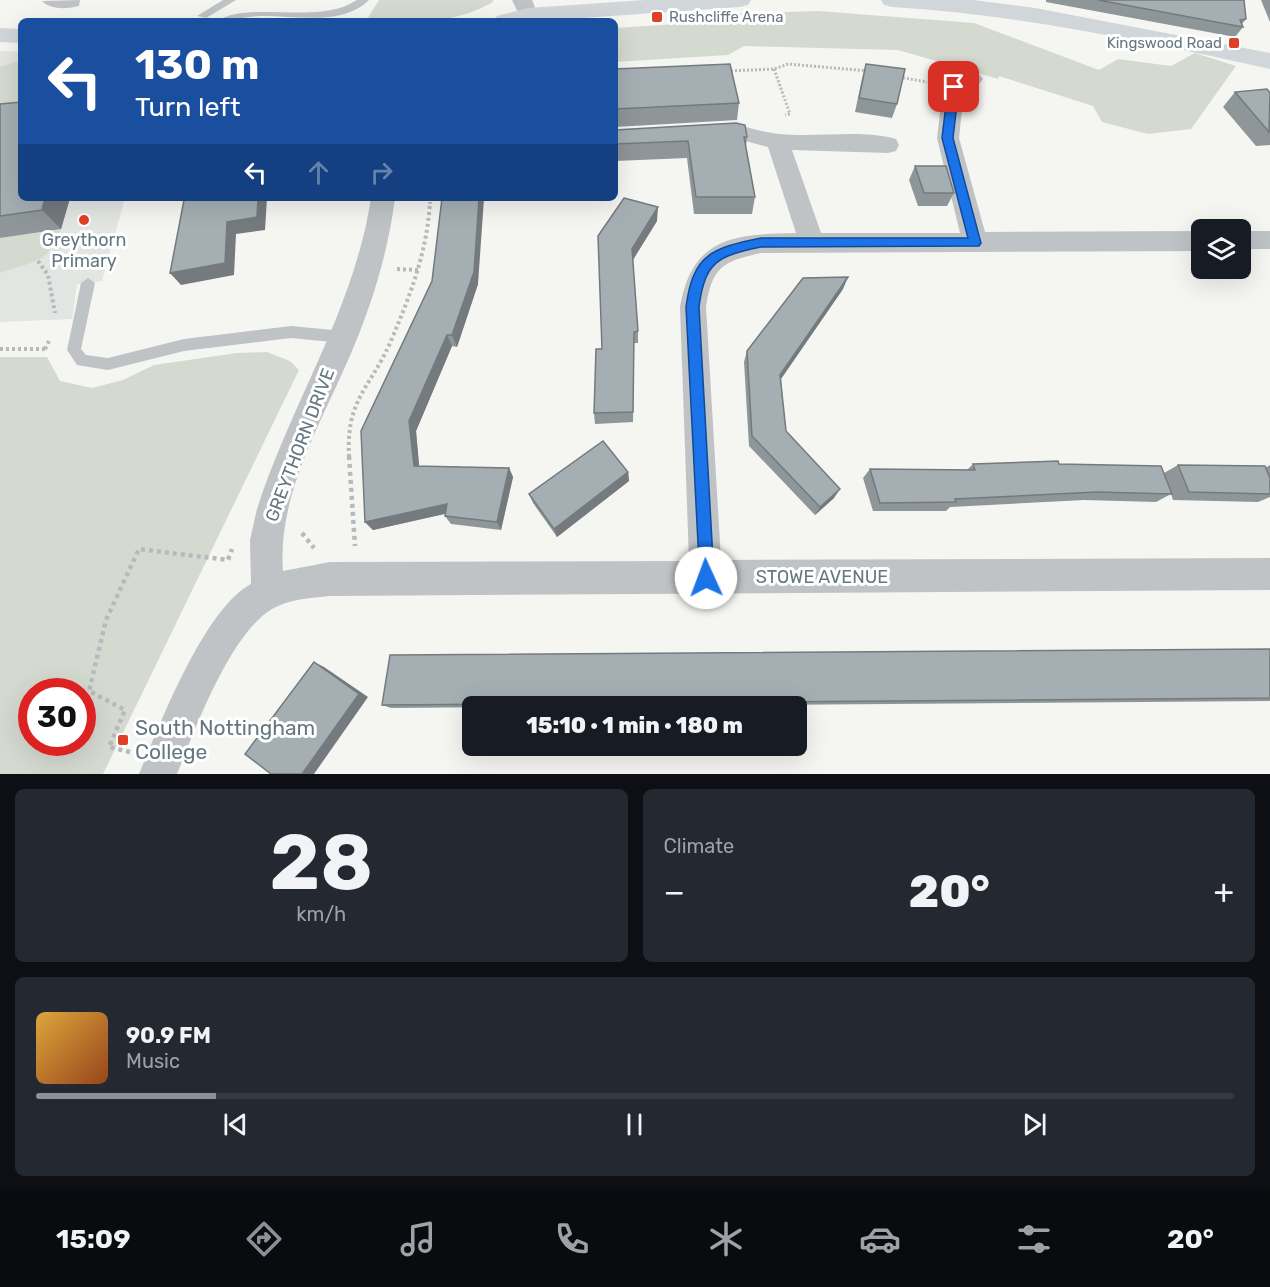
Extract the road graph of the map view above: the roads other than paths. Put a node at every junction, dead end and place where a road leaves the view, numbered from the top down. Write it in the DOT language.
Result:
graph roads {
  1 [pos="209,0"];
  2 [pos="231,0"];
  3 [pos="364,0"];
  4 [pos="740,0"];
  5 [pos="892,0"];
  6 [pos="293,2"];
  7 [pos="987,3"];
  8 [pos="525,8"];
  9 [pos="201,18"];
  10 [pos="203,18"];
  11 [pos="226,18"];
  12 [pos="510,18"];
  13 [pos="0,34"];
  14 [pos="18,36"];
  15 [pos="1270,62"];
  16 [pos="963,83"];
  17 [pos="687,133"];
  18 [pos="778,142"];
  19 [pos="888,145"];
  20 [pos="383,201"];
  21 [pos="1251,240"];
  22 [pos="1270,240"];
  23 [pos="1191,241"];
  24 [pos="812,243"];
  25 [pos="975,243"];
  26 [pos="88,283"];
  27 [pos="343,337"];
  28 [pos="1270,574"];
  29 [pos="706,578"];
  30 [pos="268,592"];
  31 [pos="160,767"];
  1 -- 9 [label="lane"];
  2 -- 10 [label="lane"];
  3 -- 6 [label="lane"];
  4 -- 8 [label="street"];
  5 -- 7 [label="street"];
  6 -- 11 [label="lane"];
  7 -- 15 [label="street"];
  8 -- 12 [label="street"];
  13 -- 14 [label="street"];
  16 -- 25 [label="street"];
  17 -- 18 [label="street"];
  18 -- 19 [label="street"];
  18 -- 24 [label="street"];
  20 -- 27 [label="street, GREYTHORN DRIVE"];
  21 -- 22 [label="street"];
  23 -- 25 [label="street"];
  24 -- 25 [label="street"];
  24 -- 29 [label="street"];
  26 -- 27 [label="lane"];
  27 -- 30 [label="street, GREYTHORN DRIVE"];
  28 -- 29 [label="street, STOWE AVENUE"];
  29 -- 30 [label="street, STOWE AVENUE"];
  30 -- 31 [label="street"];
}
